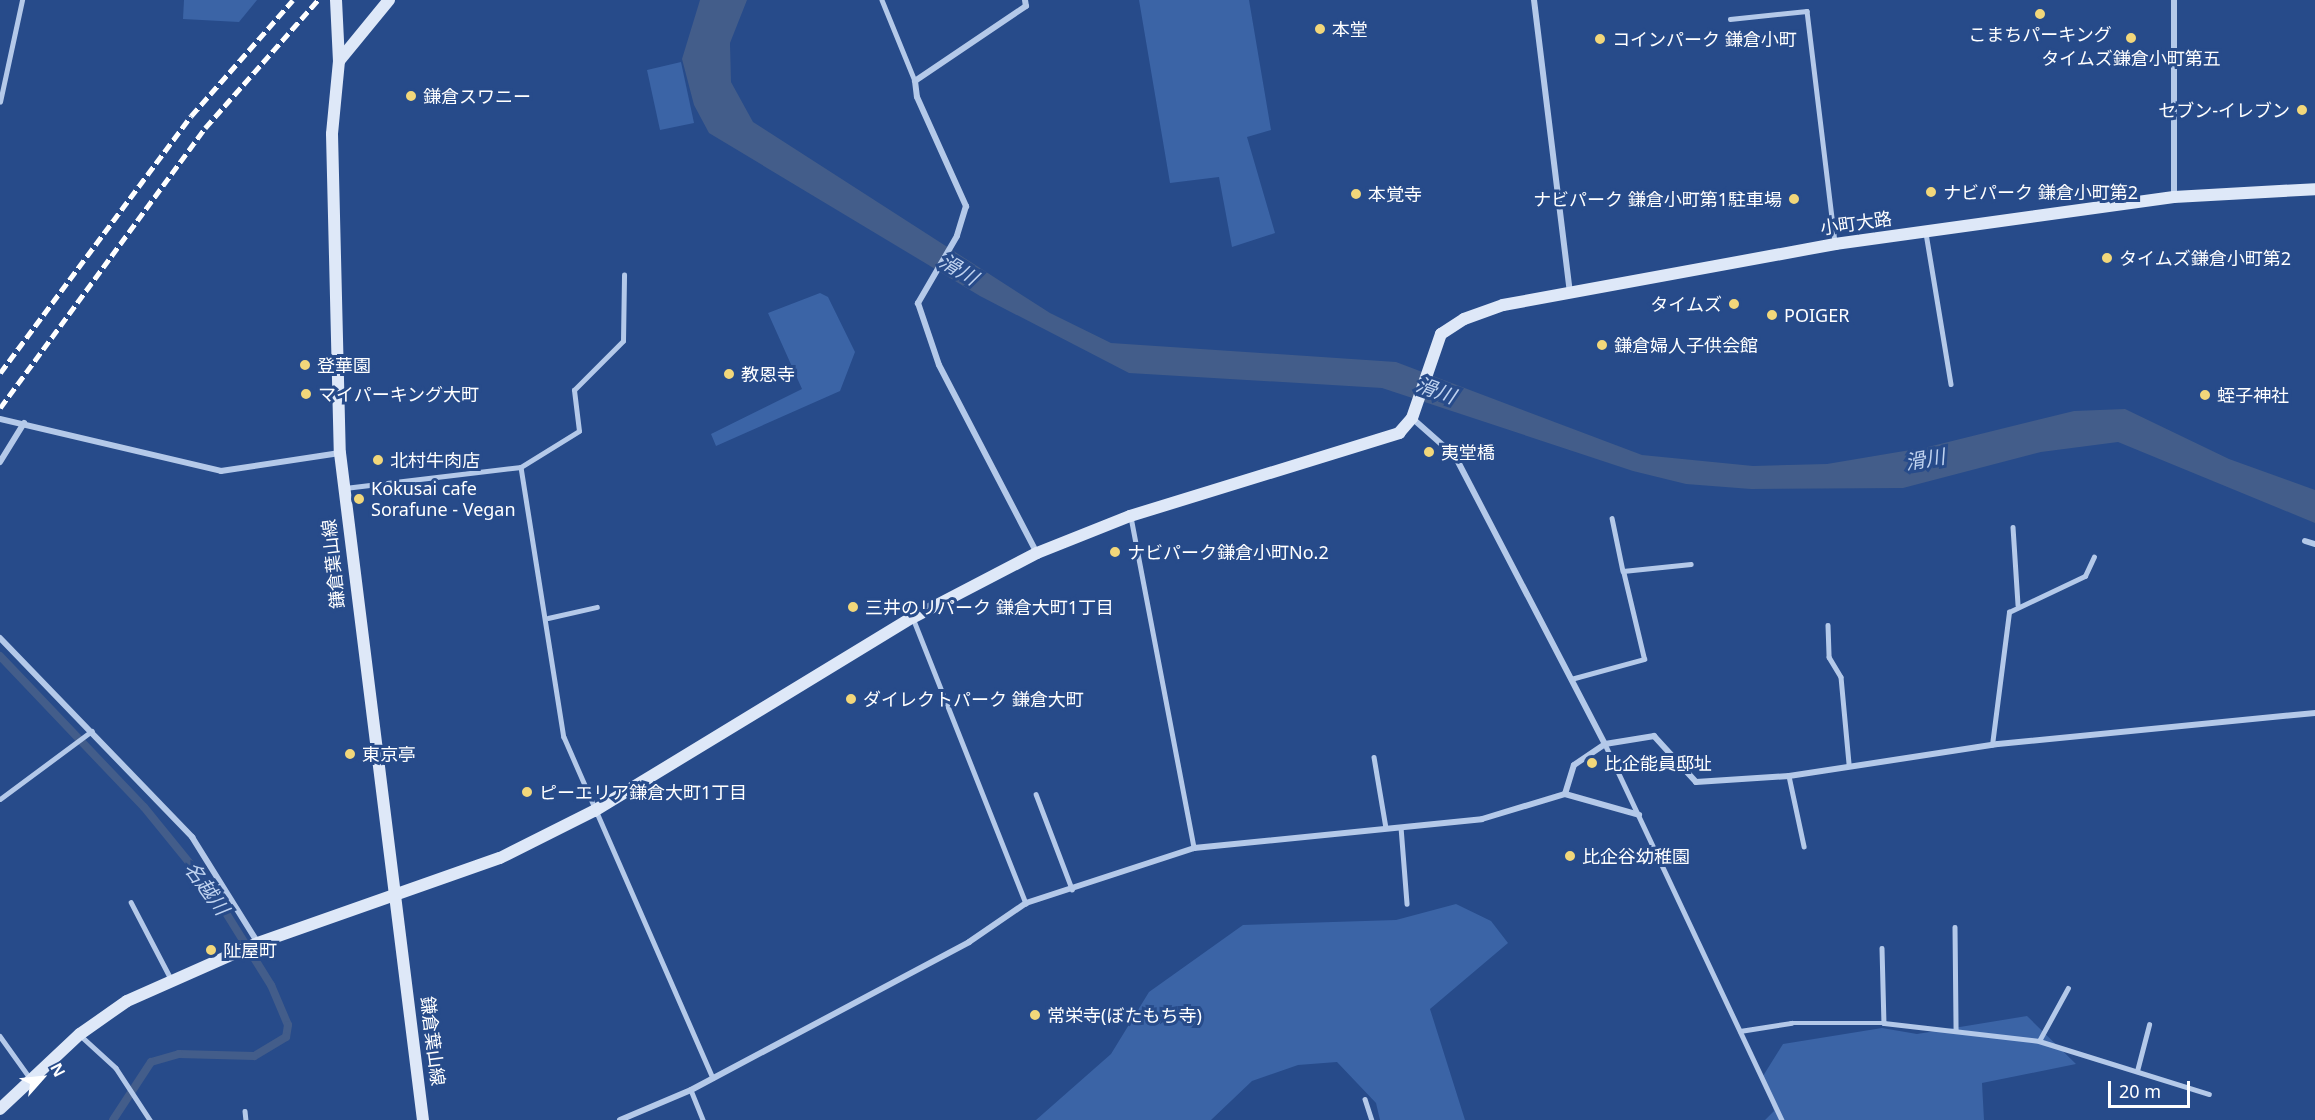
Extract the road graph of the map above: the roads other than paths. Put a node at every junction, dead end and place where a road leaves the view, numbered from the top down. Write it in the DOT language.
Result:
graph roads {
  1 [pos="22,0"];
  2 [pos="336,0"];
  3 [pos="389,0"];
  4 [pos="882,0"];
  5 [pos="1025,0"];
  6 [pos="1534,0"];
  7 [pos="2174,0"];
  8 [pos="1730,20"];
  9 [pos="339,61"];
  10 [pos="915,81"];
  11 [pos="0,102"];
  12 [pos="2315,189"];
  13 [pos="2174,197"];
  14 [pos="1925,231"];
  15 [pos="1835,244"];
  16 [pos="624,275"];
  17 [pos="1570,293"];
  18 [pos="1951,384"];
  19 [pos="1412,418"];
  20 [pos="0,419"];
  21 [pos="24,423"];
  22 [pos="340,453"];
  23 [pos="0,462"];
  24 [pos="521,467"];
  25 [pos="343,488"];
  26 [pos="1130,516"];
  27 [pos="1612,518"];
  28 [pos="2013,527"];
  29 [pos="2305,541"];
  30 [pos="2315,544"];
  31 [pos="1037,553"];
  32 [pos="2094,557"];
  33 [pos="1691,564"];
  34 [pos="1623,571"];
  35 [pos="2018,604"];
  36 [pos="597,607"];
  37 [pos="548,618"];
  38 [pos="912,618"];
  39 [pos="1828,625"];
  40 [pos="0,638"];
  41 [pos="1571,679"];
  42 [pos="2315,713"];
  43 [pos="93,731"];
  44 [pos="1605,744"];
  45 [pos="1992,745"];
  46 [pos="1374,757"];
  47 [pos="1850,764"];
  48 [pos="1789,776"];
  49 [pos="1036,794"];
  50 [pos="1565,794"];
  51 [pos="0,800"];
  52 [pos="594,811"];
  53 [pos="1639,815"];
  54 [pos="1401,827"];
  55 [pos="1386,828"];
  56 [pos="1804,846"];
  57 [pos="1194,848"];
  58 [pos="1072,889"];
  59 [pos="394,897"];
  60 [pos="131,902"];
  61 [pos="1026,903"];
  62 [pos="1407,904"];
  63 [pos="1955,927"];
  64 [pos="256,944"];
  65 [pos="1882,948"];
  66 [pos="172,981"];
  67 [pos="2068,988"];
  68 [pos="1884,1023"];
  69 [pos="2149,1025"];
  70 [pos="1740,1031"];
  71 [pos="1956,1031"];
  72 [pos="80,1034"];
  73 [pos="0,1036"];
  74 [pos="2039,1041"];
  75 [pos="2136,1071"];
  76 [pos="713,1078"];
  77 [pos="32,1080"];
  78 [pos="691,1090"];
  79 [pos="2209,1094"];
  80 [pos="1365,1099"];
  81 [pos="0,1109"];
  82 [pos="245,1111"];
  83 [pos="150,1120"];
  84 [pos="246,1120"];
  85 [pos="423,1120"];
  86 [pos="620,1120"];
  87 [pos="703,1120"];
  88 [pos="1372,1120"];
  89 [pos="1782,1120"];
  1 -- 11 [label="lane"];
  2 -- 9 [label="street, 鎌倉葉山線"];
  3 -- 9 [label="street"];
  4 -- 10 [label="lane"];
  5 -- 10 [label="street"];
  6 -- 17 [label="street"];
  7 -- 13 [label="street"];
  8 -- 15 [label="lane"];
  9 -- 22 [label="street, 鎌倉葉山線"];
  10 -- 31 [label="street"];
  12 -- 13 [label="street, 小町大路"];
  13 -- 14 [label="street, 小町大路"];
  14 -- 15 [label="street, 小町大路"];
  14 -- 18 [label="lane"];
  15 -- 17 [label="street, 小町大路"];
  16 -- 24 [label="lane"];
  17 -- 19 [label="street, 小町大路"];
  19 -- 26 [label="street"];
  19 -- 41 [label="street"];
  20 -- 21 [label="street"];
  21 -- 22 [label="street"];
  21 -- 23 [label="street"];
  22 -- 25 [label="street, 鎌倉葉山線"];
  24 -- 25 [label="lane"];
  24 -- 37 [label="lane"];
  25 -- 59 [label="street, 鎌倉葉山線"];
  26 -- 31 [label="street"];
  26 -- 57 [label="lane"];
  27 -- 34 [label="lane"];
  28 -- 35 [label="lane"];
  29 -- 30 [label="street"];
  31 -- 38 [label="street"];
  32 -- 35 [label="lane"];
  33 -- 34 [label="lane"];
  34 -- 41 [label="lane"];
  35 -- 45 [label="lane"];
  36 -- 37 [label="lane"];
  37 -- 52 [label="lane"];
  38 -- 52 [label="street"];
  38 -- 61 [label="lane"];
  39 -- 47 [label="lane"];
  40 -- 43 [label="street"];
  41 -- 44 [label="street"];
  42 -- 45 [label="street"];
  43 -- 51 [label="lane"];
  43 -- 64 [label="street"];
  44 -- 48 [label="street"];
  44 -- 50 [label="street"];
  44 -- 53 [label="lane"];
  45 -- 47 [label="street"];
  46 -- 55 [label="lane"];
  47 -- 48 [label="street"];
  48 -- 56 [label="lane"];
  49 -- 58 [label="lane"];
  50 -- 53 [label="street"];
  50 -- 54 [label="street"];
  52 -- 59 [label="street"];
  52 -- 76 [label="lane"];
  53 -- 70 [label="lane"];
  54 -- 55 [label="street"];
  54 -- 62 [label="lane"];
  55 -- 57 [label="street"];
  57 -- 58 [label="street"];
  58 -- 61 [label="street"];
  59 -- 64 [label="street"];
  59 -- 85 [label="street, 鎌倉葉山線"];
  60 -- 66 [label="lane"];
  61 -- 76 [label="street"];
  63 -- 71 [label="lane"];
  64 -- 66 [label="street"];
  65 -- 68 [label="lane"];
  66 -- 72 [label="street"];
  67 -- 74 [label="lane"];
  68 -- 70 [label="lane"];
  68 -- 71 [label="lane"];
  69 -- 75 [label="lane"];
  70 -- 89 [label="lane"];
  71 -- 74 [label="lane"];
  72 -- 77 [label="street"];
  72 -- 83 [label="lane"];
  73 -- 77 [label="lane"];
  74 -- 75 [label="lane"];
  75 -- 79 [label="lane"];
  76 -- 78 [label="street"];
  77 -- 81 [label="street"];
  78 -- 86 [label="street"];
  78 -- 87 [label="lane"];
  80 -- 88 [label="lane"];
  82 -- 84 [label="lane"];
}
